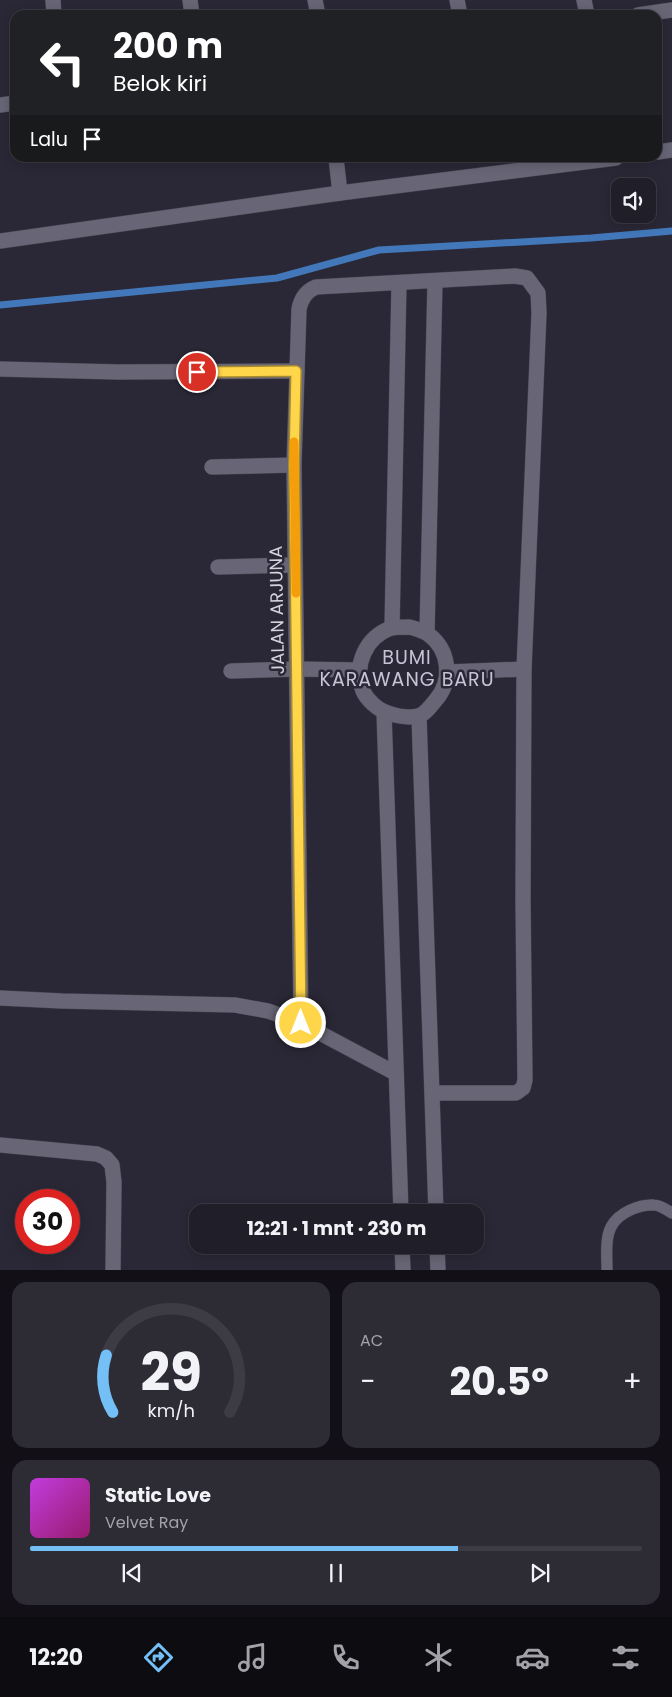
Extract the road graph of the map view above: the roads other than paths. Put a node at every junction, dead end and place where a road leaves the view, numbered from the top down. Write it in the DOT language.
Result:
graph roads {
  1 [pos="336,162"];
  2 [pos="584,162"];
  3 [pos="340,193"];
  4 [pos="0,241"];
  5 [pos="435,281"];
  6 [pos="400,283"];
  7 [pos="0,369"];
  8 [pos="296,371"];
  9 [pos="294,465"];
  10 [pos="212,467"];
  11 [pos="295,565"];
  12 [pos="218,567"];
  13 [pos="392,628"];
  14 [pos="427,633"];
  15 [pos="297,669"];
  16 [pos="524,669"];
  17 [pos="359,670"];
  18 [pos="231,671"];
  19 [pos="448,672"];
  20 [pos="384,712"];
  21 [pos="419,716"];
  22 [pos="0,998"];
  23 [pos="301,1023"];
  24 [pos="395,1073"];
  25 [pos="433,1093"];
  26 [pos="0,1145"];
  27 [pos="401,1204"];
  28 [pos="436,1204"];
  29 [pos="672,1213"];
  30 [pos="402,1254"];
  31 [pos="437,1254"];
  32 [pos="113,1270"];
  33 [pos="403,1270"];
  34 [pos="438,1270"];
  35 [pos="607,1270"];
  1 -- 3 [label="street"];
  2 -- 3 [label="street"];
  3 -- 4 [label="street"];
  5 -- 6 [label="street, JALAN ARJUNA"];
  5 -- 14 [label="street"];
  5 -- 16 [label="street, JALAN ARJUNA"];
  6 -- 8 [label="street, JALAN ARJUNA"];
  6 -- 13 [label="street"];
  7 -- 8 [label="street"];
  8 -- 9 [label="street, JALAN ARJUNA"];
  9 -- 10 [label="street"];
  9 -- 11 [label="street, JALAN ARJUNA"];
  11 -- 12 [label="street"];
  11 -- 15 [label="street, JALAN ARJUNA"];
  13 -- 14 [label="street"];
  13 -- 17 [label="street"];
  14 -- 19 [label="street"];
  15 -- 17 [label="street"];
  15 -- 18 [label="street"];
  15 -- 23 [label="street, JALAN ARJUNA"];
  16 -- 19 [label="street"];
  16 -- 25 [label="street, JALAN ARJUNA"];
  17 -- 20 [label="street"];
  19 -- 21 [label="street"];
  20 -- 21 [label="street"];
  20 -- 24 [label="street"];
  21 -- 25 [label="street"];
  22 -- 23 [label="street"];
  23 -- 24 [label="street"];
  24 -- 27 [label="street"];
  25 -- 28 [label="street"];
  26 -- 32 [label="street"];
  29 -- 35 [label="lane"];
  30 -- 33 [label="street"];
  31 -- 34 [label="street"];
}
